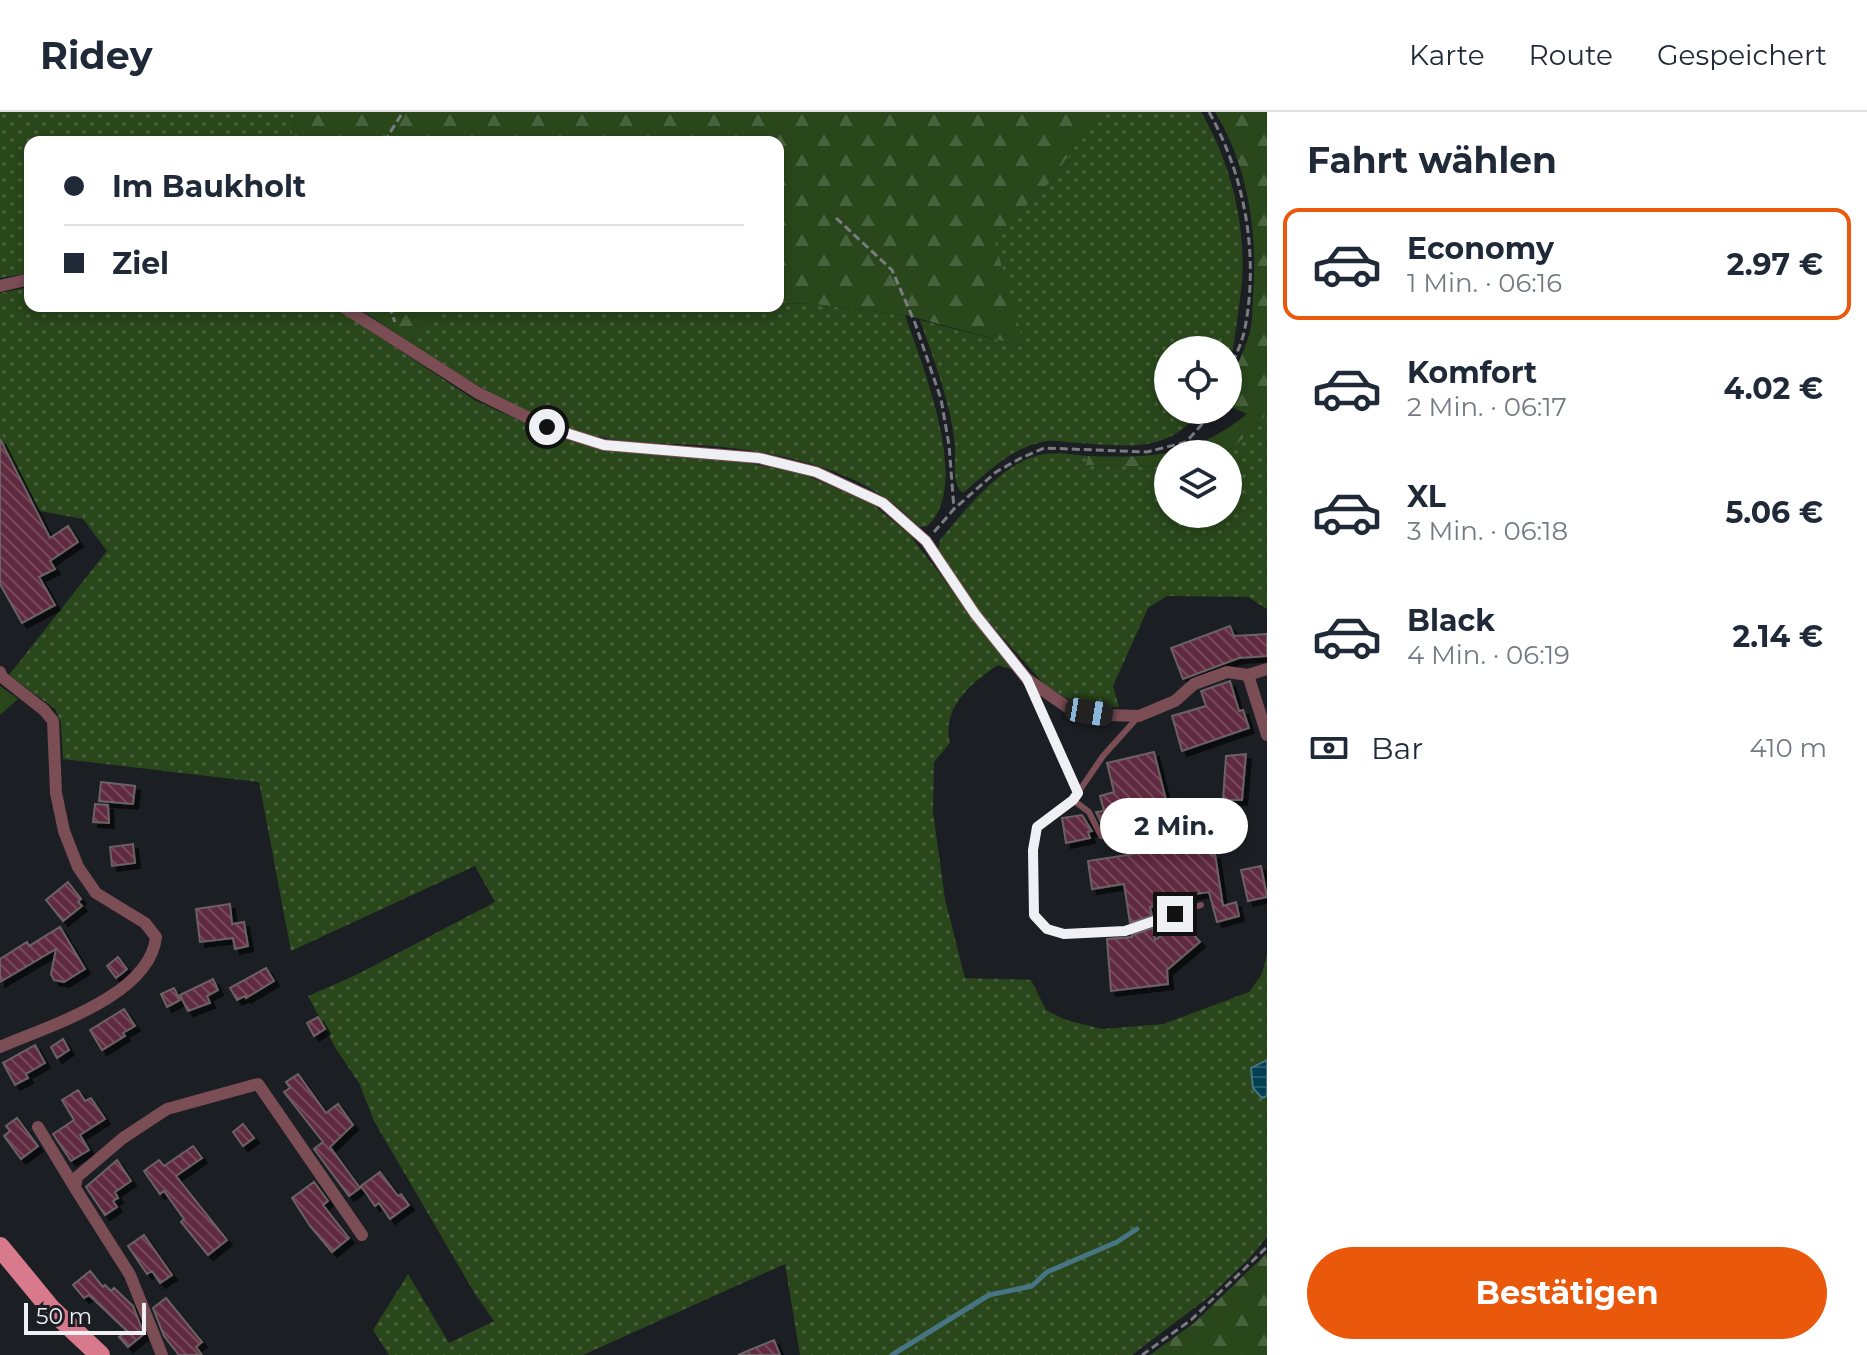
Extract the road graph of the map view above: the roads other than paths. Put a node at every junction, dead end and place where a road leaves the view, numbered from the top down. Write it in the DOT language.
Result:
graph roads {
  1 [pos="24,280"];
  2 [pos="0,286"];
  3 [pos="351,312"];
  4 [pos="1267,669"];
  5 [pos="0,672"];
  6 [pos="1248,675"];
  7 [pos="1027,679"];
  8 [pos="1139,716"];
  9 [pos="1267,735"];
  10 [pos="1078,793"];
  11 [pos="1073,800"];
  12 [pos="1187,822"];
  13 [pos="1201,905"];
  14 [pos="0,1047"];
  15 [pos="38,1127"];
  16 [pos="75,1188"];
  17 [pos="362,1235"];
  18 [pos="0,1247"];
  19 [pos="100,1355"];
  20 [pos="162,1355"];
  1 -- 2 [label="street"];
  3 -- 7 [label="street"];
  4 -- 6 [label="street"];
  5 -- 14 [label="street"];
  6 -- 8 [label="street"];
  6 -- 9 [label="street"];
  7 -- 8 [label="street"];
  7 -- 10 [label="lane"];
  8 -- 10 [label="lane"];
  10 -- 11 [label="lane"];
  11 -- 12 [label="lane"];
  11 -- 13 [label="lane"];
  15 -- 16 [label="street"];
  16 -- 17 [label="street"];
  16 -- 20 [label="street"];
  18 -- 19 [label="main road"];
}
